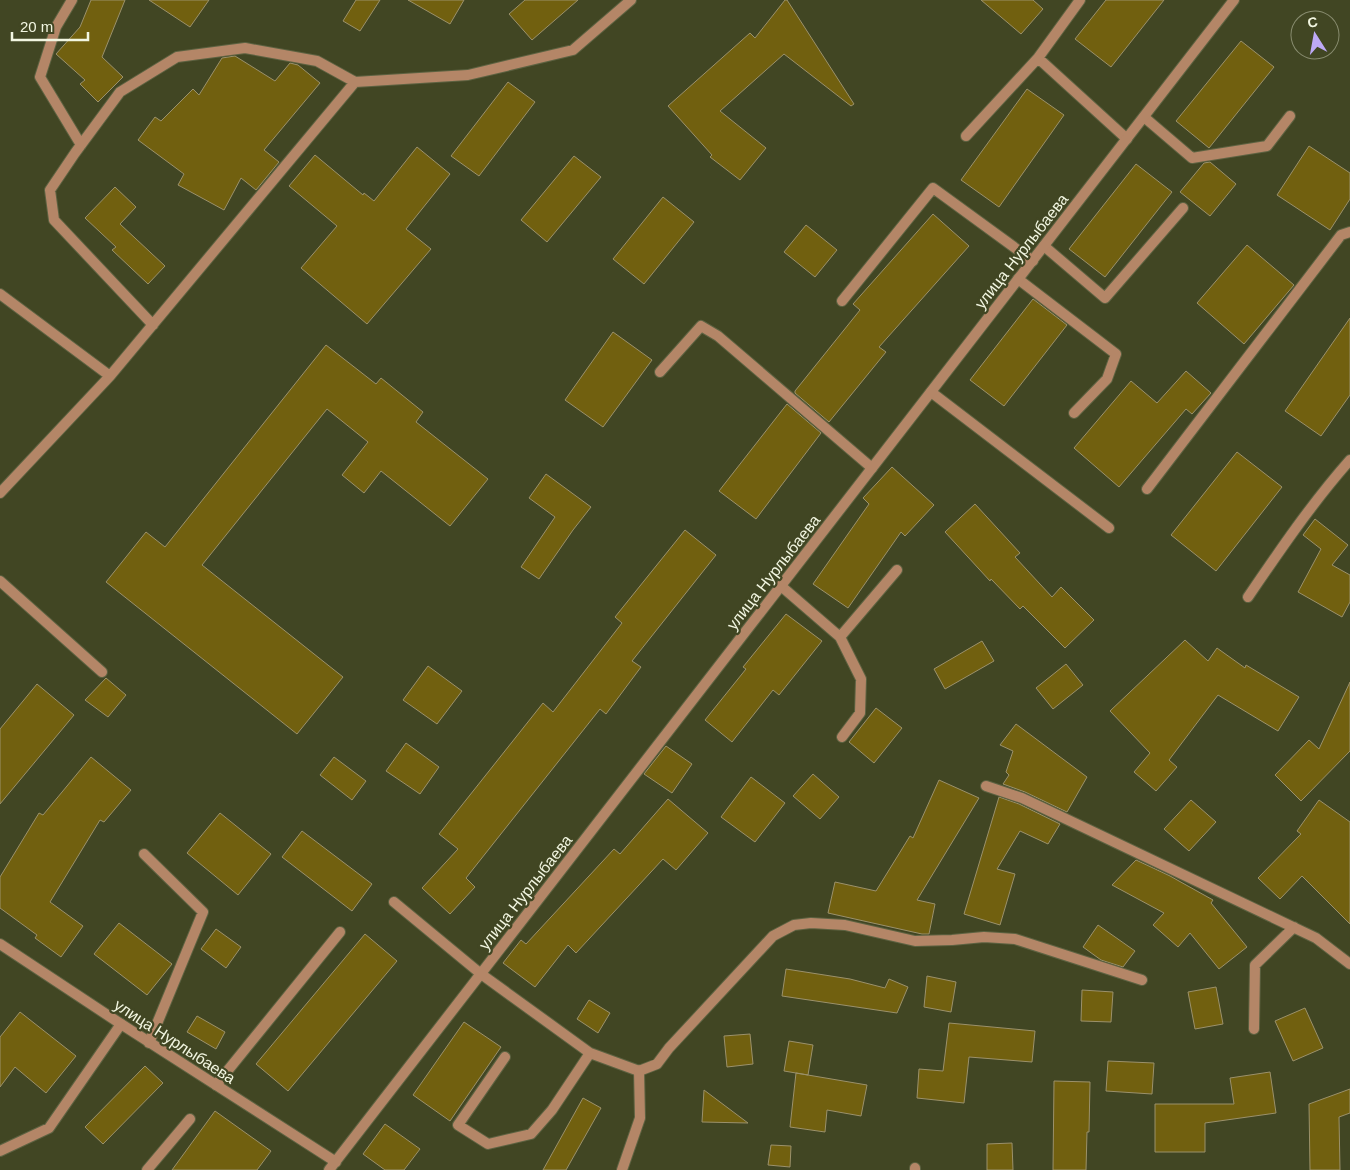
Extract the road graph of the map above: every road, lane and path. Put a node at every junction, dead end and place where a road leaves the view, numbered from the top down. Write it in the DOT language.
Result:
graph roads {
  1 [pos="72,0"];
  2 [pos="630,0"];
  3 [pos="1080,0"];
  4 [pos="1234,0"];
  5 [pos="1038,58"];
  6 [pos="355,82"];
  7 [pos="1290,116"];
  8 [pos="1144,117"];
  9 [pos="966,136"];
  10 [pos="1127,139"];
  11 [pos="81,145"];
  12 [pos="1183,208"];
  13 [pos="1350,232"];
  14 [pos="1044,246"];
  15 [pos="1033,261"];
  16 [pos="1018,279"];
  17 [pos="0,294"];
  18 [pos="842,301"];
  19 [pos="153,325"];
  20 [pos="660,372"];
  21 [pos="110,376"];
  22 [pos="931,392"];
  23 [pos="1074,413"];
  24 [pos="1350,460"];
  25 [pos="872,468"];
  26 [pos="1147,489"];
  27 [pos="0,493"];
  28 [pos="1109,528"];
  29 [pos="897,570"];
  30 [pos="0,581"];
  31 [pos="781,586"];
  32 [pos="1248,597"];
  33 [pos="840,637"];
  34 [pos="102,672"];
  35 [pos="842,737"];
  36 [pos="986,786"];
  37 [pos="144,854"];
  38 [pos="394,902"];
  39 [pos="1294,927"];
  40 [pos="340,932"];
  41 [pos="0,944"];
  42 [pos="1350,964"];
  43 [pos="482,974"];
  44 [pos="1142,980"];
  45 [pos="121,1024"];
  46 [pos="1254,1029"];
  47 [pos="149,1043"];
  48 [pos="590,1053"];
  49 [pos="505,1057"];
  50 [pos="639,1071"];
  51 [pos="216,1085"];
  52 [pos="190,1119"];
  53 [pos="0,1151"];
  54 [pos="333,1166"];
  55 [pos="147,1170"];
  56 [pos="622,1170"];
  1 -- 11 [label="street"];
  2 -- 6 [label="street"];
  3 -- 5 [label="street"];
  4 -- 8 [label="street, улица Нурлыбаева"];
  5 -- 9 [label="street"];
  5 -- 10 [label="street"];
  6 -- 11 [label="street"];
  6 -- 19 [label="street"];
  7 -- 8 [label="street"];
  8 -- 10 [label="street, улица Нурлыбаева"];
  10 -- 14 [label="street, улица Нурлыбаева"];
  11 -- 19 [label="street"];
  12 -- 14 [label="street"];
  13 -- 26 [label="street"];
  14 -- 15 [label="street, улица Нурлыбаева"];
  15 -- 16 [label="street, улица Нурлыбаева"];
  15 -- 18 [label="street"];
  16 -- 22 [label="street, улица Нурлыбаева"];
  16 -- 23 [label="street"];
  17 -- 21 [label="street"];
  19 -- 21 [label="street"];
  20 -- 25 [label="street"];
  21 -- 27 [label="street"];
  22 -- 25 [label="street, улица Нурлыбаева"];
  22 -- 28 [label="street"];
  24 -- 32 [label="street"];
  25 -- 31 [label="street, улица Нурлыбаева"];
  29 -- 33 [label="street"];
  30 -- 34 [label="street"];
  31 -- 33 [label="street"];
  31 -- 43 [label="street, улица Нурлыбаева"];
  33 -- 35 [label="street"];
  36 -- 39 [label="street"];
  37 -- 47 [label="street"];
  38 -- 43 [label="street"];
  39 -- 42 [label="street"];
  39 -- 46 [label="street"];
  40 -- 51 [label="street"];
  41 -- 45 [label="street, улица Нурлыбаева"];
  43 -- 48 [label="street"];
  43 -- 54 [label="street, улица Нурлыбаева"];
  44 -- 50 [label="street"];
  45 -- 47 [label="street, улица Нурлыбаева"];
  45 -- 53 [label="street"];
  47 -- 51 [label="street, улица Нурлыбаева"];
  48 -- 49 [label="street"];
  48 -- 50 [label="street"];
  50 -- 56 [label="street"];
  51 -- 54 [label="street, улица Нурлыбаева"];
  52 -- 55 [label="street"];
}
